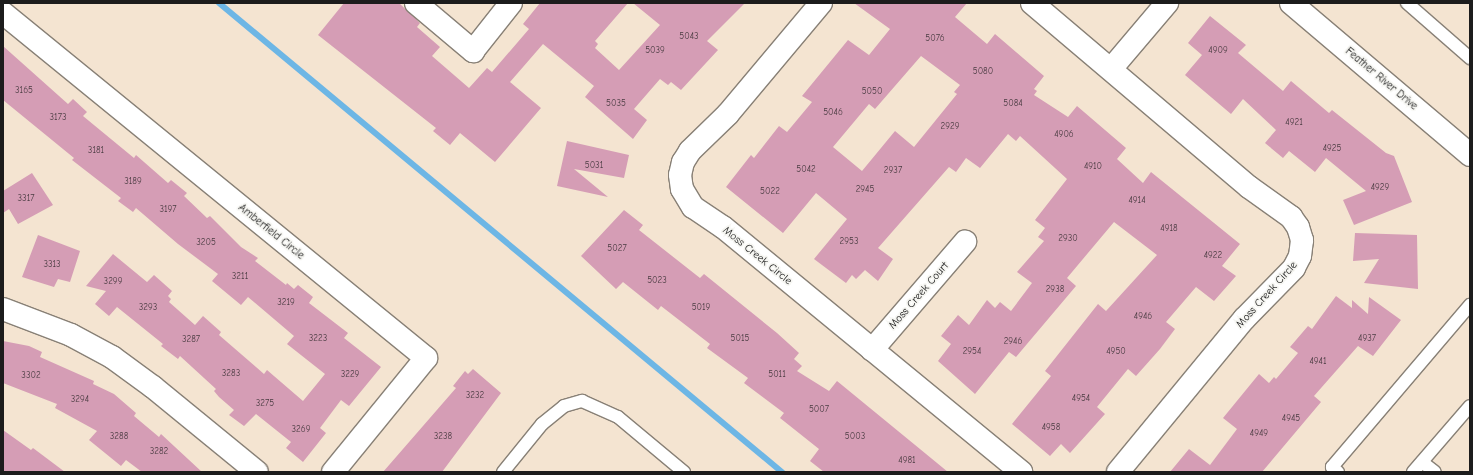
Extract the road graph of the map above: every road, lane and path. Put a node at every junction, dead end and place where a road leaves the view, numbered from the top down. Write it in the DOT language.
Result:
graph roads {
  1 [pos="416,3"];
  2 [pos="821,3"];
  3 [pos="1032,3"];
  4 [pos="1167,3"];
  5 [pos="1291,3"];
  6 [pos="1407,3"];
  7 [pos="508,4"];
  8 [pos="3,13"];
  9 [pos="1470,58"];
  10 [pos="1111,69"];
  11 [pos="1470,155"];
  12 [pos="965,242"];
  13 [pos="1470,305"];
  14 [pos="3,309"];
  15 [pos="872,350"];
  16 [pos="1470,406"];
  17 [pos="1422,462"];
  18 [pos="257,472"];
  19 [pos="333,472"];
  20 [pos="503,472"];
  21 [pos="684,472"];
  22 [pos="1021,472"];
  23 [pos="1118,472"];
  24 [pos="1338,472"];
  25 [pos="1414,472"];
  26 [pos="1435,472"];
  1 -- 7 [label="street"];
  2 -- 15 [label="street, Moss Creek Circle"];
  3 -- 10 [label="street, Moss Creek Circle"];
  4 -- 10 [label="street"];
  5 -- 11 [label="street, Feather River Drive"];
  6 -- 9 [label="lane"];
  8 -- 19 [label="street, Amberfield Circle"];
  10 -- 23 [label="street, Moss Creek Circle"];
  12 -- 15 [label="street, Moss Creek Court"];
  13 -- 24 [label="lane"];
  14 -- 18 [label="street"];
  15 -- 22 [label="street, Moss Creek Circle"];
  16 -- 17 [label="lane"];
  17 -- 25 [label="lane"];
  17 -- 26 [label="lane"];
  20 -- 21 [label="lane"];
}
